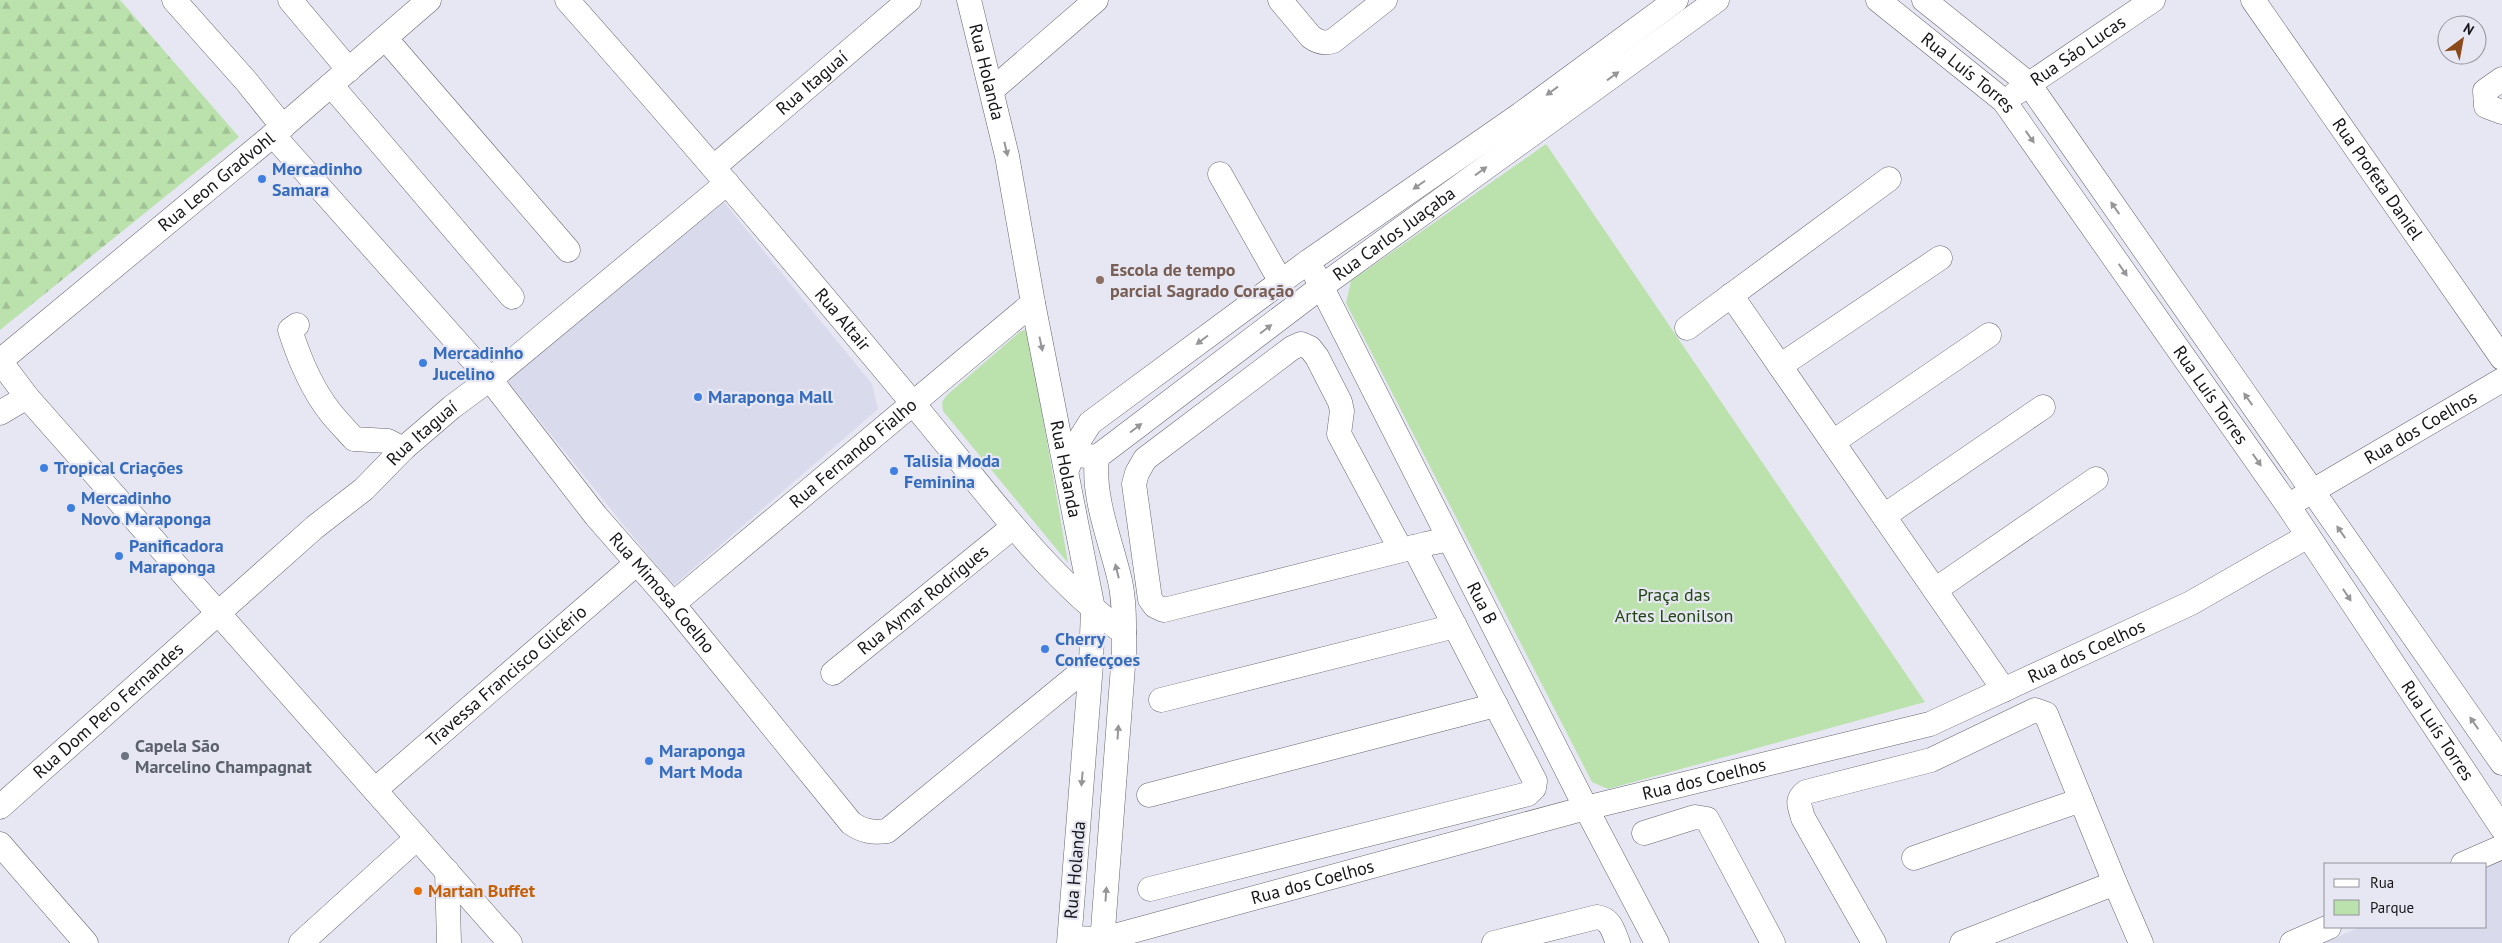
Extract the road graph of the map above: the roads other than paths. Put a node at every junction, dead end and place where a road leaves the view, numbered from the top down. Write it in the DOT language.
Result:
graph roads {
  1 [pos="174,0"];
  2 [pos="290,0"];
  3 [pos="567,0"];
  4 [pos="909,0"];
  5 [pos="969,0"];
  6 [pos="1096,0"];
  7 [pos="1280,0"];
  8 [pos="1385,0"];
  9 [pos="1676,0"];
  10 [pos="1717,0"];
  11 [pos="1878,0"];
  12 [pos="1924,0"];
  13 [pos="2152,0"];
  14 [pos="2253,0"];
  15 [pos="417,4"];
  16 [pos="386,39"];
  17 [pos="340,78"];
  18 [pos="2502,79"];
  19 [pos="2030,84"];
  20 [pos="992,90"];
  21 [pos="2004,101"];
  22 [pos="2502,112"];
  23 [pos="278,131"];
  24 [pos="1220,174"];
  25 [pos="721,175"];
  26 [pos="1888,178"];
  27 [pos="568,250"];
  28 [pos="1940,258"];
  29 [pos="1309,261"];
  30 [pos="1281,282"];
  31 [pos="1321,287"];
  32 [pos="1731,295"];
  33 [pos="512,297"];
  34 [pos="1033,303"];
  35 [pos="297,325"];
  36 [pos="1687,328"];
  37 [pos="1989,335"];
  38 [pos="2502,358"];
  39 [pos="0,361"];
  40 [pos="1780,366"];
  41 [pos="489,378"];
  42 [pos="2502,380"];
  43 [pos="27,398"];
  44 [pos="914,404"];
  45 [pos="2043,407"];
  46 [pos="0,413"];
  47 [pos="1833,442"];
  48 [pos="403,450"];
  49 [pos="1067,455"];
  50 [pos="1098,458"];
  51 [pos="2096,479"];
  52 [pos="2311,490"];
  53 [pos="2289,506"];
  54 [pos="1884,516"];
  55 [pos="1013,527"];
  56 [pos="2308,536"];
  57 [pos="1448,538"];
  58 [pos="1408,549"];
  59 [pos="637,563"];
  60 [pos="1935,590"];
  61 [pos="673,604"];
  62 [pos="1093,609"];
  63 [pos="217,614"];
  64 [pos="1455,626"];
  65 [pos="1124,633"];
  66 [pos="1092,664"];
  67 [pos="833,673"];
  68 [pos="2004,690"];
  69 [pos="1160,700"];
  70 [pos="1496,706"];
  71 [pos="2502,763"];
  72 [pos="375,790"];
  73 [pos="1149,795"];
  74 [pos="2081,800"];
  75 [pos="0,807"];
  76 [pos="1586,808"];
  77 [pos="2502,828"];
  78 [pos="1644,834"];
  79 [pos="417,838"];
  80 [pos="0,844"];
  81 [pos="2502,847"];
  82 [pos="1914,858"];
  83 [pos="2464,863"];
  84 [pos="447,871"];
  85 [pos="2116,883"];
  86 [pos="1150,889"];
  87 [pos="2327,928"];
  88 [pos="1069,941"];
  89 [pos="1103,941"];
  90 [pos="86,943"];
  91 [pos="301,943"];
  92 [pos="449,943"];
  93 [pos="510,943"];
  94 [pos="1494,943"];
  95 [pos="1618,943"];
  96 [pos="1657,943"];
  97 [pos="1773,943"];
  98 [pos="1874,943"];
  99 [pos="1962,943"];
  100 [pos="2141,943"];
  101 [pos="2292,943"];
  1 -- 23 [label="street, Rua Mimosa Coelho"];
  2 -- 17 [label="street"];
  3 -- 25 [label="street, Rua Altair"];
  4 -- 25 [label="street, Rua Itaguaí"];
  5 -- 20 [label="street, Rua Holanda"];
  6 -- 20 [label="street"];
  7 -- 8 [label="street"];
  9 -- 29 [label="street, Rua Carlos Juaçaba, one-way"];
  31 -- 10 [label="street, Rua Carlos Juaçaba, one-way"];
  11 -- 21 [label="street, Rua Luís Torres"];
  12 -- 19 [label="street, Rua Luís Torres"];
  13 -- 19 [label="street, Rua Sáo Lucas"];
  14 -- 38 [label="street, Rua Profeta Daniel"];
  15 -- 16 [label="street, Rua Leon Gradvohl"];
  16 -- 17 [label="street, Rua Leon Gradvohl"];
  16 -- 27 [label="street"];
  17 -- 23 [label="street, Rua Leon Gradvohl"];
  17 -- 33 [label="street"];
  18 -- 22 [label="street"];
  19 -- 21 [label="street, Rua Sáo Lucas"];
  52 -- 19 [label="street, Rua Luís Torres, one-way"];
  20 -- 34 [label="street, Rua Holanda, one-way"];
  21 -- 53 [label="street, Rua Luís Torres, one-way"];
  23 -- 39 [label="street, Rua Leon Gradvohl"];
  23 -- 41 [label="street, Rua Mimosa Coelho"];
  24 -- 30 [label="street"];
  25 -- 41 [label="street, Rua Itaguaí"];
  25 -- 44 [label="street, Rua Altair"];
  26 -- 32 [label="street"];
  28 -- 40 [label="street"];
  29 -- 30 [label="street, Rua Carlos Juaçaba"];
  29 -- 31 [label="street, Rua B"];
  30 -- 49 [label="street, Rua Carlos Juaçaba, one-way"];
  50 -- 31 [label="street, Rua Carlos Juaçaba, one-way"];
  31 -- 57 [label="street, Rua B"];
  32 -- 36 [label="street"];
  32 -- 40 [label="street"];
  34 -- 44 [label="street, Rua Fernando Fialho"];
  34 -- 49 [label="street, Rua Holanda, one-way"];
  35 -- 48 [label="street"];
  37 -- 47 [label="street"];
  39 -- 43 [label="street"];
  40 -- 47 [label="street"];
  41 -- 48 [label="street, Rua Itaguaí"];
  41 -- 59 [label="street, Rua Mimosa Coelho"];
  42 -- 52 [label="street, Rua dos Coelhos"];
  43 -- 46 [label="street"];
  43 -- 63 [label="street"];
  44 -- 55 [label="street, Rua Altair"];
  44 -- 61 [label="street, Rua Fernando Fialho"];
  45 -- 54 [label="street"];
  47 -- 54 [label="street"];
  48 -- 63 [label="street, Rua Itaguaí"];
  49 -- 50 [label="street"];
  49 -- 62 [label="street, Rua Holanda"];
  65 -- 50 [label="street, Rua Holanda, one-way"];
  51 -- 60 [label="street"];
  52 -- 53 [label="street, Rua dos Coelhos"];
  71 -- 52 [label="street, Rua Luís Torres, one-way"];
  53 -- 56 [label="street, Rua Luís Torres"];
  54 -- 60 [label="street"];
  55 -- 62 [label="street, Rua Altair"];
  55 -- 67 [label="street, Rua Aymar Rodrigues"];
  56 -- 68 [label="street, Rua dos Coelhos"];
  56 -- 77 [label="street, Rua Luís Torres, one-way"];
  57 -- 58 [label="street"];
  57 -- 76 [label="street, Rua B"];
  58 -- 58 [label="street"];
  58 -- 64 [label="street"];
  59 -- 61 [label="street, Rua Mimosa Coelho"];
  59 -- 72 [label="street, Travessa Francisco Glicério"];
  60 -- 68 [label="street"];
  61 -- 66 [label="street, Rua Mimosa Coelho"];
  62 -- 65 [label="street, Rua Altair"];
  62 -- 66 [label="street, Rua Holanda"];
  63 -- 72 [label="street"];
  63 -- 75 [label="street, Rua Dom Pero Fernandes"];
  64 -- 69 [label="street"];
  64 -- 70 [label="street"];
  89 -- 65 [label="street, Rua Holanda, one-way"];
  66 -- 88 [label="street, Rua Holanda, one-way"];
  68 -- 76 [label="street, Rua dos Coelhos"];
  70 -- 73 [label="street"];
  70 -- 86 [label="street"];
  72 -- 79 [label="street"];
  74 -- 82 [label="street"];
  74 -- 85 [label="street"];
  74 -- 98 [label="street"];
  76 -- 89 [label="street, Rua dos Coelhos"];
  76 -- 96 [label="street, Rua B"];
  78 -- 97 [label="street"];
  79 -- 84 [label="street"];
  79 -- 91 [label="street"];
  80 -- 90 [label="street"];
  81 -- 83 [label="street"];
  84 -- 92 [label="street"];
  84 -- 93 [label="street"];
  85 -- 99 [label="street"];
  85 -- 100 [label="street"];
  87 -- 101 [label="street"];
  88 -- 89 [label="street, Rua dos Coelhos"];
  94 -- 95 [label="street"];
}
